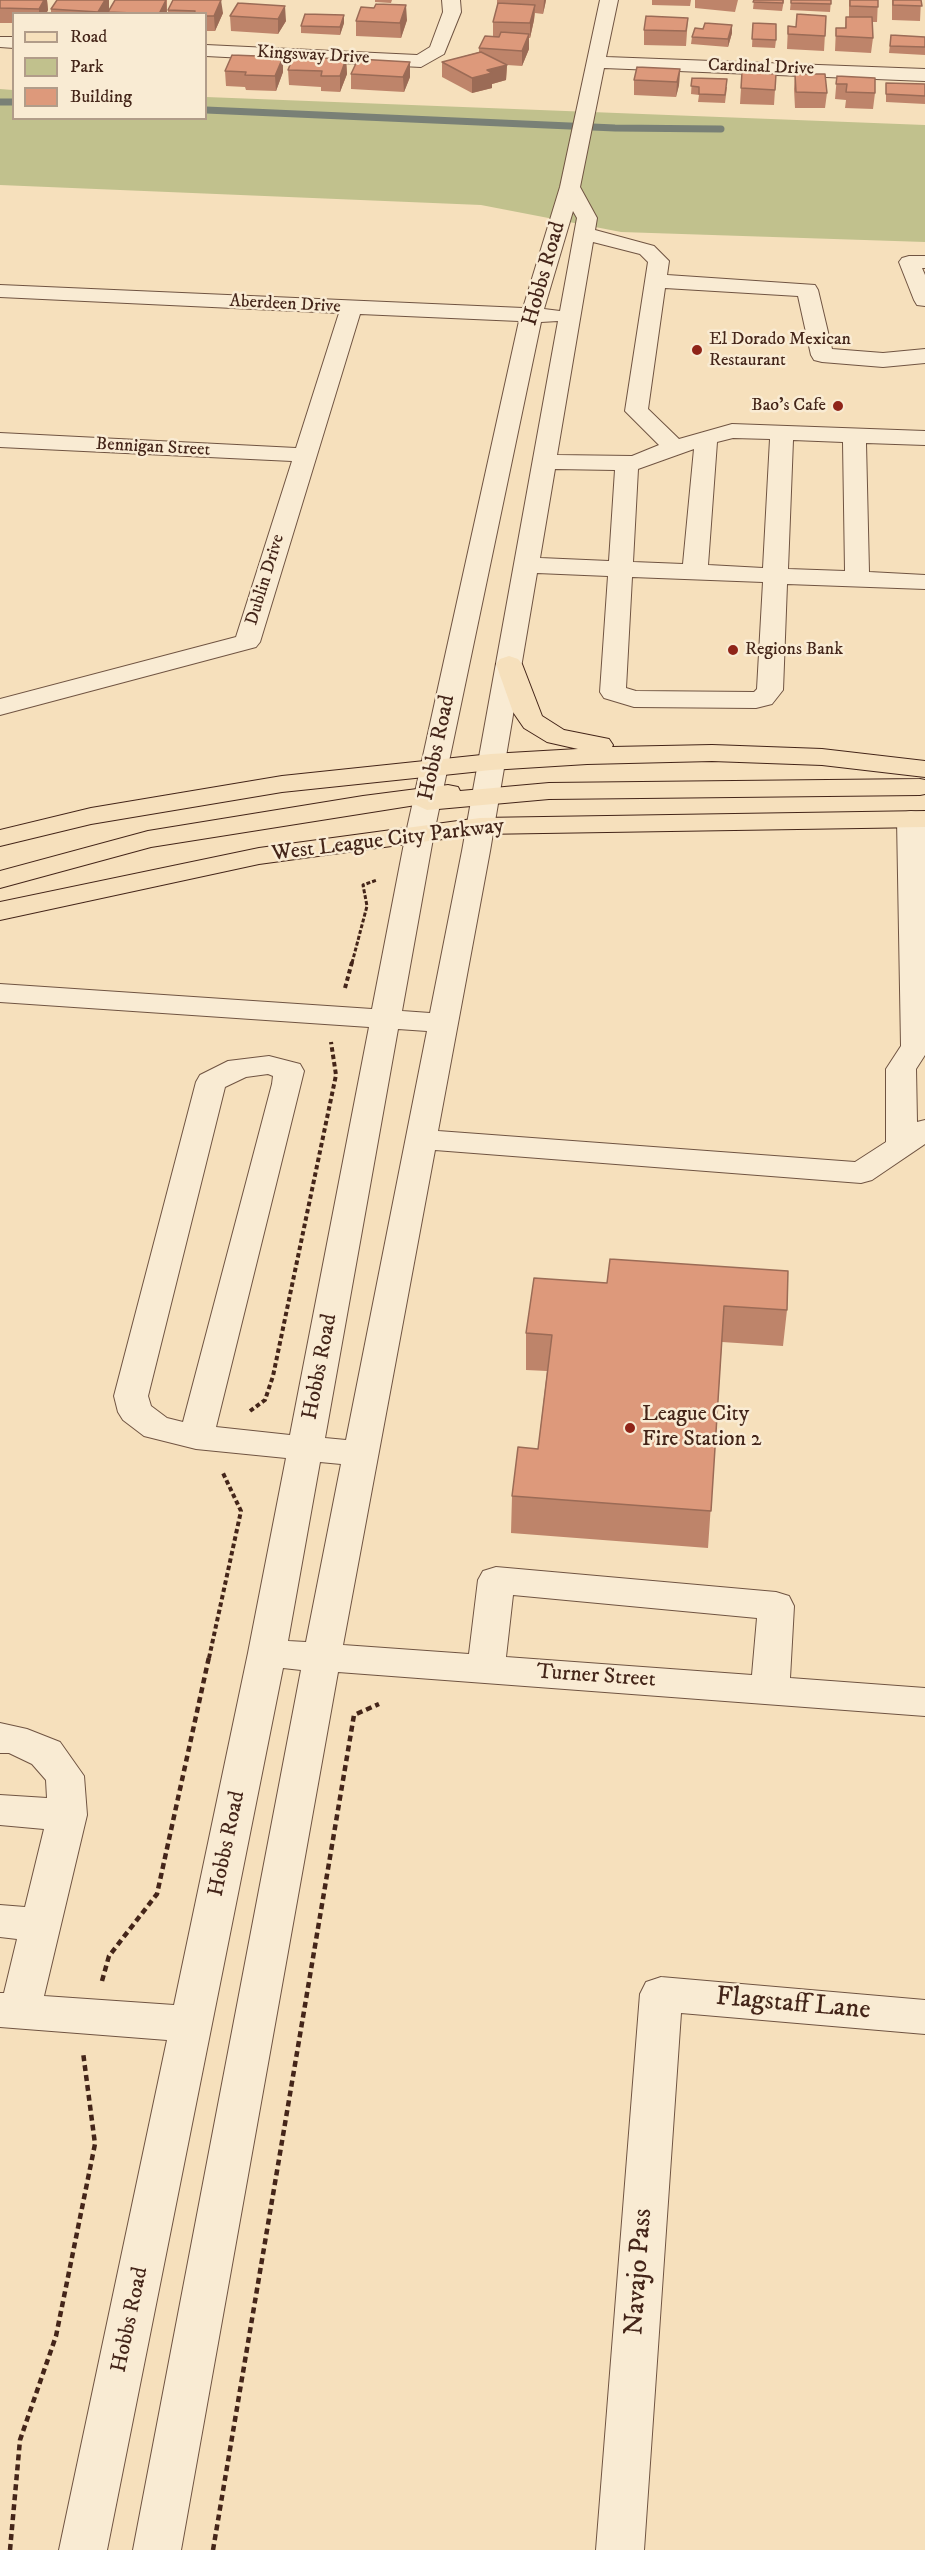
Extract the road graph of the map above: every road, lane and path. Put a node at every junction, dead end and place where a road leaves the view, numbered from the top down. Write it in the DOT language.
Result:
graph roads {
  1 [pos="451,0"];
  2 [pos="609,0"];
  3 [pos="207,51"];
  4 [pos="596,62"];
  5 [pos="925,75"];
  6 [pos="570,187"];
  7 [pos="584,233"];
  8 [pos="925,262"];
  9 [pos="656,281"];
  10 [pos="0,291"];
  11 [pos="925,300"];
  12 [pos="351,309"];
  13 [pos="531,316"];
  14 [pos="570,317"];
  15 [pos="925,356"];
  16 [pos="782,433"];
  17 [pos="854,436"];
  18 [pos="706,438"];
  19 [pos="925,438"];
  20 [pos="0,440"];
  21 [pos="675,447"];
  22 [pos="305,455"];
  23 [pos="544,462"];
  24 [pos="627,463"];
  25 [pos="526,565"];
  26 [pos="619,569"];
  27 [pos="695,572"];
  28 [pos="777,576"];
  29 [pos="857,579"];
  30 [pos="925,582"];
  31 [pos="508,664"];
  32 [pos="0,707"];
  33 [pos="639,755"];
  34 [pos="434,769"];
  35 [pos="925,769"];
  36 [pos="488,783"];
  37 [pos="925,786"];
  38 [pos="425,810"];
  39 [pos="918,819"];
  40 [pos="480,826"];
  41 [pos="0,838"];
  42 [pos="919,873"];
  43 [pos="383,877"];
  44 [pos="0,880"];
  45 [pos="0,911"];
  46 [pos="919,928"];
  47 [pos="0,993"];
  48 [pos="338,1016"];
  49 [pos="386,1020"];
  50 [pos="443,1023"];
  51 [pos="920,1046"];
  52 [pos="913,1137"];
  53 [pos="421,1138"];
  54 [pos="212,1439"];
  55 [pos="305,1449"];
  56 [pos="361,1454"];
  57 [pos="267,1653"];
  58 [pos="322,1657"];
  59 [pos="486,1669"];
  60 [pos="770,1690"];
  61 [pos="925,1702"];
  62 [pos="379,1704"];
  63 [pos="0,1738"];
  64 [pos="0,1810"];
  65 [pos="66,1815"];
  66 [pos="0,1921"];
  67 [pos="40,1925"];
  68 [pos="661,1994"];
  69 [pos="10,2011"];
  70 [pos="93,2017"];
  71 [pos="925,2017"];
  72 [pos="191,2024"];
  73 [pos="10,2550"];
  74 [pos="83,2550"];
  75 [pos="157,2550"];
  76 [pos="213,2550"];
  77 [pos="620,2550"];
  1 -- 3 [label="street, Kingsway Drive"];
  2 -- 4 [label="street, Hobbs Road"];
  4 -- 5 [label="street, Cardinal Drive"];
  4 -- 6 [label="street, Hobbs Road"];
  6 -- 7 [label="street, Hobbs Road"];
  6 -- 13 [label="street, Hobbs Road"];
  7 -- 9 [label="street"];
  7 -- 14 [label="street, Hobbs Road"];
  8 -- 11 [label="street"];
  9 -- 15 [label="street"];
  9 -- 21 [label="street"];
  10 -- 12 [label="street, Aberdeen Drive"];
  12 -- 13 [label="street, Aberdeen Drive"];
  12 -- 22 [label="street, Dublin Drive"];
  13 -- 14 [label="street, Aberdeen Drive"];
  13 -- 34 [label="street, Hobbs Road"];
  14 -- 23 [label="street, Hobbs Road"];
  16 -- 17 [label="street"];
  16 -- 18 [label="street"];
  16 -- 28 [label="street"];
  17 -- 19 [label="street"];
  17 -- 29 [label="street"];
  18 -- 21 [label="street"];
  18 -- 27 [label="street"];
  20 -- 22 [label="street, Bennigan Street"];
  21 -- 24 [label="street"];
  22 -- 32 [label="street, Dublin Drive"];
  23 -- 24 [label="street"];
  23 -- 25 [label="street, Hobbs Road"];
  24 -- 26 [label="street"];
  25 -- 26 [label="street"];
  25 -- 31 [label="street, Hobbs Road"];
  26 -- 27 [label="street"];
  26 -- 28 [label="street"];
  27 -- 28 [label="street"];
  28 -- 29 [label="street"];
  29 -- 30 [label="street"];
  31 -- 33 [label="main road"];
  31 -- 36 [label="street, Hobbs Road"];
  33 -- 35 [label="main road"];
  33 -- 36 [label="main road"];
  34 -- 36 [label="main road"];
  34 -- 38 [label="street, Hobbs Road"];
  34 -- 41 [label="main road"];
  36 -- 37 [label="main road"];
  36 -- 38 [label="main road"];
  36 -- 40 [label="street, Hobbs Road"];
  38 -- 40 [label="main road, West League City Parkway"];
  38 -- 44 [label="main road"];
  38 -- 45 [label="main road, West League City Parkway"];
  38 -- 49 [label="street, Hobbs Road"];
  39 -- 40 [label="main road, West League City Parkway"];
  39 -- 42 [label="street"];
  40 -- 50 [label="street, Hobbs Road"];
  42 -- 46 [label="street"];
  43 -- 48 [label="path"];
  46 -- 51 [label="street"];
  47 -- 48 [label="street"];
  48 -- 49 [label="street"];
  48 -- 54 [label="path"];
  49 -- 50 [label="street"];
  49 -- 55 [label="street, Hobbs Road"];
  50 -- 53 [label="street, Hobbs Road"];
  51 -- 52 [label="street"];
  52 -- 53 [label="street"];
  53 -- 56 [label="street, Hobbs Road"];
  54 -- 54 [label="street"];
  54 -- 55 [label="street"];
  54 -- 70 [label="path"];
  55 -- 56 [label="street"];
  55 -- 57 [label="street, Hobbs Road"];
  56 -- 58 [label="street, Hobbs Road"];
  57 -- 58 [label="street, Turner Street"];
  57 -- 72 [label="street, Hobbs Road"];
  58 -- 59 [label="street, Turner Street"];
  58 -- 75 [label="street, Hobbs Road"];
  59 -- 60 [label="street, Turner Street"];
  59 -- 60 [label="street"];
  60 -- 61 [label="street, Turner Street"];
  62 -- 76 [label="path"];
  63 -- 65 [label="street"];
  64 -- 65 [label="street"];
  65 -- 67 [label="street"];
  66 -- 67 [label="street"];
  67 -- 69 [label="street"];
  68 -- 71 [label="street, Flagstaff Lane"];
  68 -- 77 [label="street, Navajo Pass"];
  69 -- 70 [label="street"];
  70 -- 72 [label="street"];
  70 -- 73 [label="path"];
  72 -- 74 [label="street, Hobbs Road"];
}
